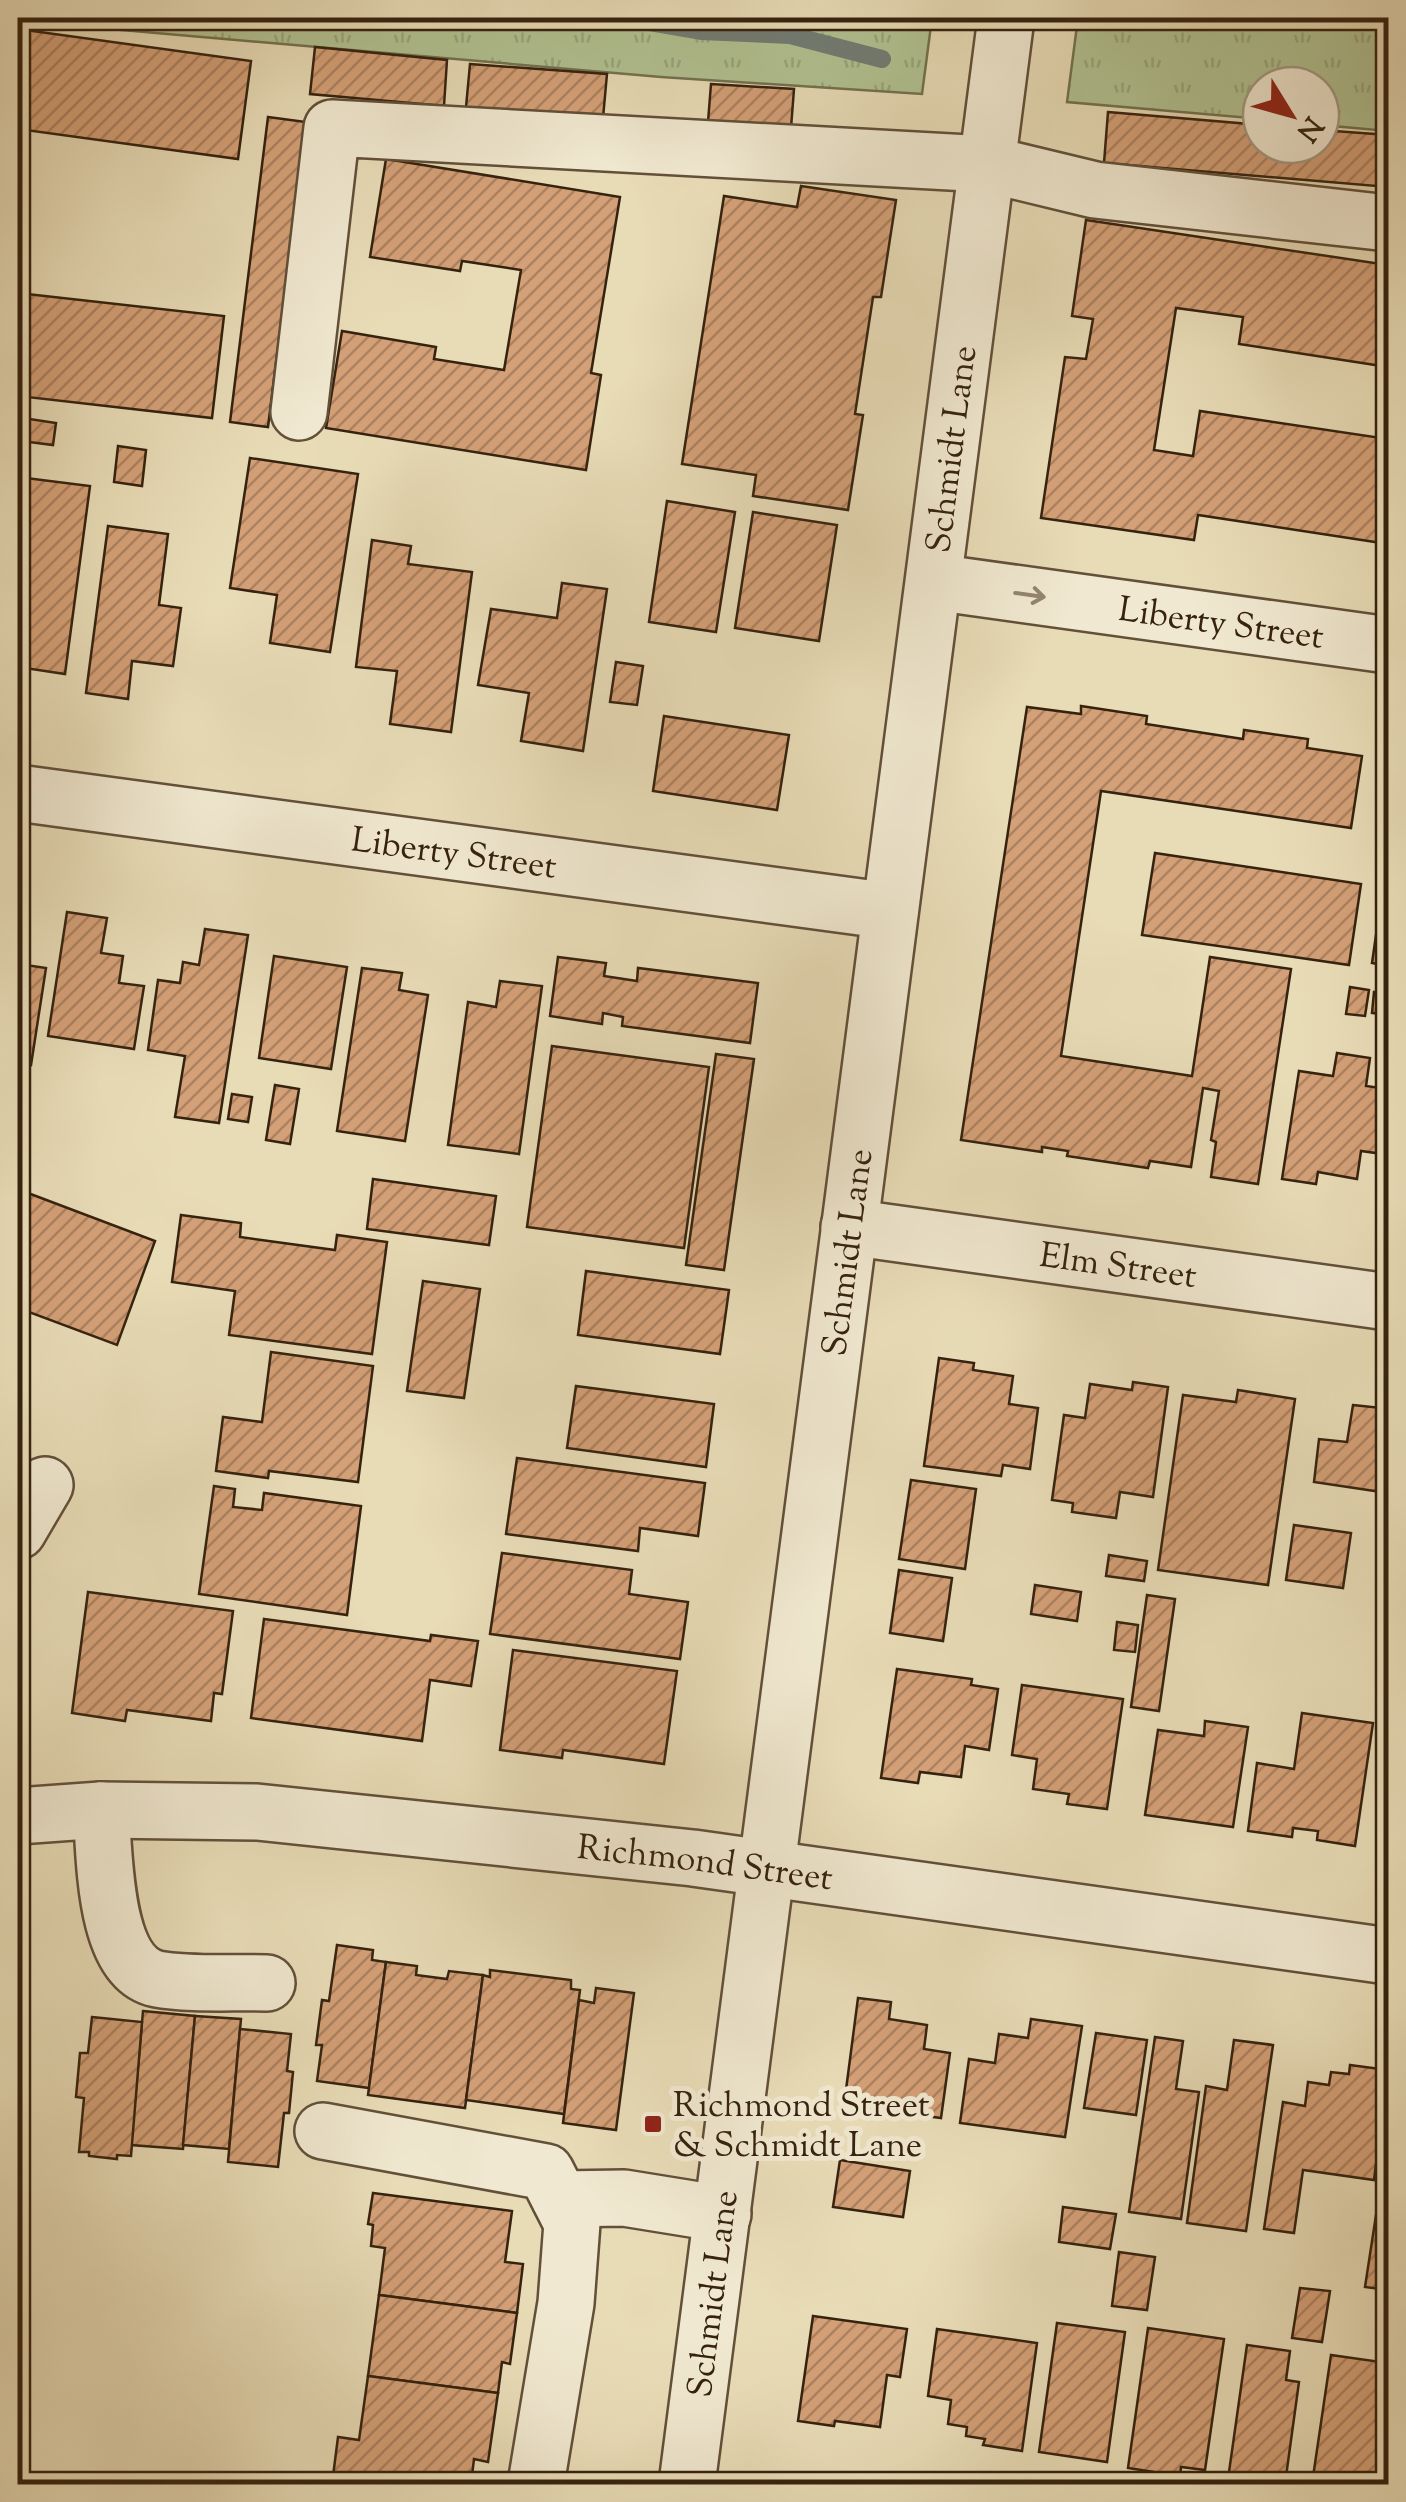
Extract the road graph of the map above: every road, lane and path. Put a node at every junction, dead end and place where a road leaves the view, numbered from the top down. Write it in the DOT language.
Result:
graph roads {
  1 [pos="1006,18"];
  2 [pos="987,164"];
  3 [pos="1388,223"];
  4 [pos="300,412"];
  5 [pos="934,582"];
  6 [pos="1388,645"];
  7 [pos="18,793"];
  8 [pos="890,911"];
  9 [pos="849,1227"];
  10 [pos="1388,1302"];
  11 [pos="45,1485"];
  12 [pos="18,1531"];
  13 [pos="102,1810"];
  14 [pos="18,1816"];
  15 [pos="766,1868"];
  16 [pos="1388,1956"];
  17 [pos="267,1983"];
  18 [pos="323,2131"];
  19 [pos="560,2199"];
  20 [pos="722,2214"];
  21 [pos="536,2484"];
  22 [pos="687,2484"];
  1 -- 2 [label="street, Schmidt Lane"];
  2 -- 3 [label="street"];
  2 -- 4 [label="street"];
  2 -- 5 [label="street, Schmidt Lane"];
  5 -- 6 [label="street, Liberty Street, one-way"];
  5 -- 8 [label="street, Schmidt Lane"];
  7 -- 8 [label="street, Liberty Street"];
  8 -- 9 [label="street, Schmidt Lane"];
  9 -- 10 [label="street, Elm Street"];
  9 -- 15 [label="street, Schmidt Lane"];
  11 -- 12 [label="street"];
  13 -- 14 [label="street, Richmond Street"];
  13 -- 15 [label="street, Richmond Street"];
  13 -- 17 [label="street"];
  15 -- 16 [label="street, Richmond Street"];
  15 -- 20 [label="street, Schmidt Lane"];
  18 -- 19 [label="street"];
  19 -- 20 [label="street"];
  19 -- 21 [label="street"];
  20 -- 22 [label="street, Schmidt Lane"];
}
